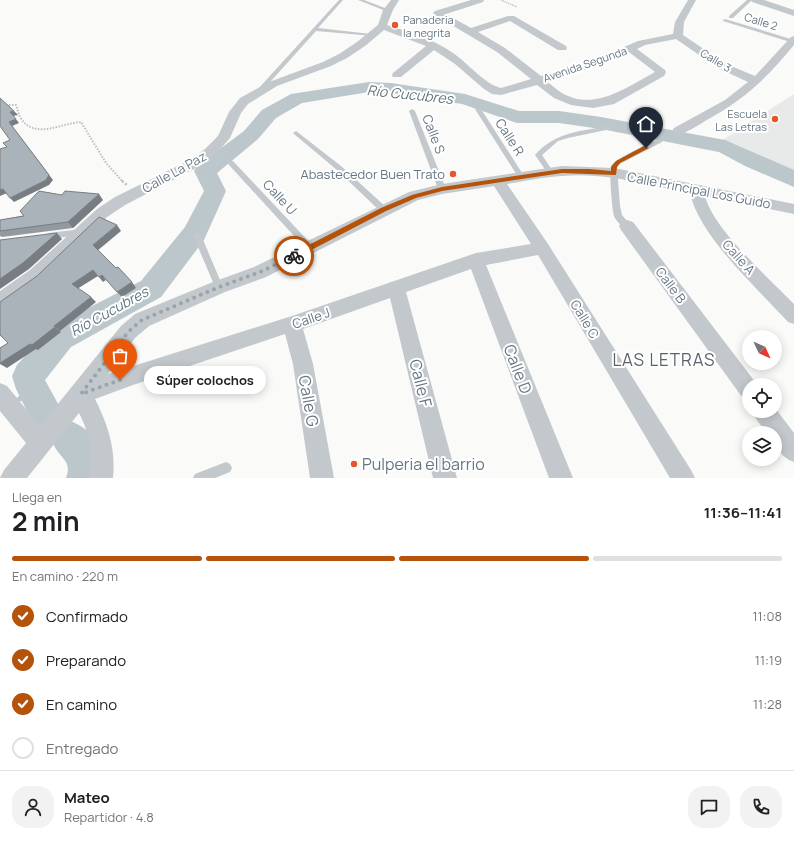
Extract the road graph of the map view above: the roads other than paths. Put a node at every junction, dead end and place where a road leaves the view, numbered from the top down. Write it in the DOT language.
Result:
graph roads {
  1 [pos="341,0"];
  2 [pos="360,0"];
  3 [pos="480,0"];
  4 [pos="692,0"];
  5 [pos="750,0"];
  6 [pos="755,0"];
  7 [pos="779,0"];
  8 [pos="769,4"];
  9 [pos="392,5"];
  10 [pos="794,13"];
  11 [pos="731,17"];
  12 [pos="725,20"];
  13 [pos="382,26"];
  14 [pos="315,29"];
  15 [pos="470,32"];
  16 [pos="371,35"];
  17 [pos="678,36"];
  18 [pos="793,40"];
  19 [pos="433,45"];
  20 [pos="562,48"];
  21 [pos="631,49"];
  22 [pos="397,75"];
  23 [pos="537,80"];
  24 [pos="756,81"];
  25 [pos="260,90"];
  26 [pos="478,109"];
  27 [pos="412,111"];
  28 [pos="609,128"];
  29 [pos="678,131"];
  30 [pos="296,133"];
  31 [pos="660,140"];
  32 [pos="231,163"];
  33 [pos="552,173"];
  34 [pos="614,173"];
  35 [pos="522,178"];
  36 [pos="498,182"];
  37 [pos="442,189"];
  38 [pos="696,189"];
  39 [pos="794,209"];
  40 [pos="384,210"];
  41 [pos="627,226"];
  42 [pos="81,232"];
  43 [pos="197,235"];
  44 [pos="37,237"];
  45 [pos="310,248"];
  46 [pos="542,248"];
  47 [pos="476,260"];
  48 [pos="219,287"];
  49 [pos="396,288"];
  50 [pos="0,302"];
  51 [pos="794,316"];
  52 [pos="292,324"];
  53 [pos="742,381"];
  54 [pos="0,393"];
  55 [pos="81,394"];
  56 [pos="769,418"];
  57 [pos="40,443"];
  58 [pos="794,451"];
  59 [pos="226,468"];
  60 [pos="12,478"];
  61 [pos="101,478"];
  62 [pos="199,478"];
  63 [pos="322,478"];
  64 [pos="445,478"];
  65 [pos="561,478"];
  66 [pos="682,478"];
  1 -- 14 [label="lane"];
  2 -- 9 [label="lane"];
  3 -- 15 [label="street"];
  4 -- 17 [label="street"];
  5 -- 11 [label="lane"];
  6 -- 8 [label="street"];
  7 -- 8 [label="street"];
  8 -- 10 [label="street"];
  9 -- 13 [label="street"];
  12 -- 18 [label="lane, Calle 2"];
  13 -- 16 [label="street, Calle La Paz"];
  13 -- 19 [label="street"];
  14 -- 16 [label="lane"];
  14 -- 25 [label="lane"];
  15 -- 20 [label="street"];
  15 -- 23 [label="street"];
  16 -- 25 [label="street, Calle La Paz"];
  17 -- 21 [label="street, Avenida Segunda"];
  17 -- 24 [label="street, Calle 3"];
  18 -- 24 [label="street"];
  19 -- 22 [label="street"];
  19 -- 23 [label="street, Avenida Segunda"];
  21 -- 23 [label="street, Avenida Segunda"];
  21 -- 23 [label="street"];
  24 -- 29 [label="street"];
  25 -- 42 [label="street, Calle La Paz"];
  26 -- 35 [label="lane, Calle R"];
  27 -- 37 [label="lane, Calle S"];
  28 -- 33 [label="lane"];
  30 -- 40 [label="lane"];
  31 -- 34 [label="lane"];
  32 -- 45 [label="lane, Calle U"];
  33 -- 34 [label="street, Calle Principal Los Guido"];
  33 -- 35 [label="street, Calle Principal Los Guido"];
  34 -- 38 [label="street, Calle Principal Los Guido"];
  34 -- 41 [label="lane, Calle B"];
  35 -- 36 [label="street, Calle Principal Los Guido"];
  36 -- 37 [label="street, Calle Principal Los Guido"];
  36 -- 46 [label="street, Calle C"];
  37 -- 40 [label="street, Calle Principal Los Guido"];
  38 -- 39 [label="street, Calle Principal Los Guido"];
  38 -- 51 [label="street, Calle A"];
  40 -- 45 [label="street, Calle Principal Los Guido"];
  41 -- 53 [label="street, Calle B"];
  42 -- 44 [label="lane"];
  42 -- 50 [label="street, Calle La Paz"];
  43 -- 48 [label="lane"];
  45 -- 48 [label="street, Calle Principal Los Guido"];
  46 -- 47 [label="street, Calle J"];
  46 -- 66 [label="street, Calle C"];
  47 -- 49 [label="street, Calle J"];
  47 -- 65 [label="street, Calle D"];
  48 -- 55 [label="street, Calle Principal Los Guido"];
  49 -- 52 [label="street, Calle J"];
  49 -- 64 [label="street, Calle F"];
  52 -- 55 [label="street, Calle J"];
  52 -- 63 [label="street, Calle G"];
  54 -- 57 [label="street"];
  55 -- 57 [label="street, Calle Principal Los Guido"];
  55 -- 61 [label="street"];
  56 -- 58 [label="street"];
  57 -- 60 [label="street, Calle Principal Los Guido"];
  59 -- 62 [label="lane"];
}
